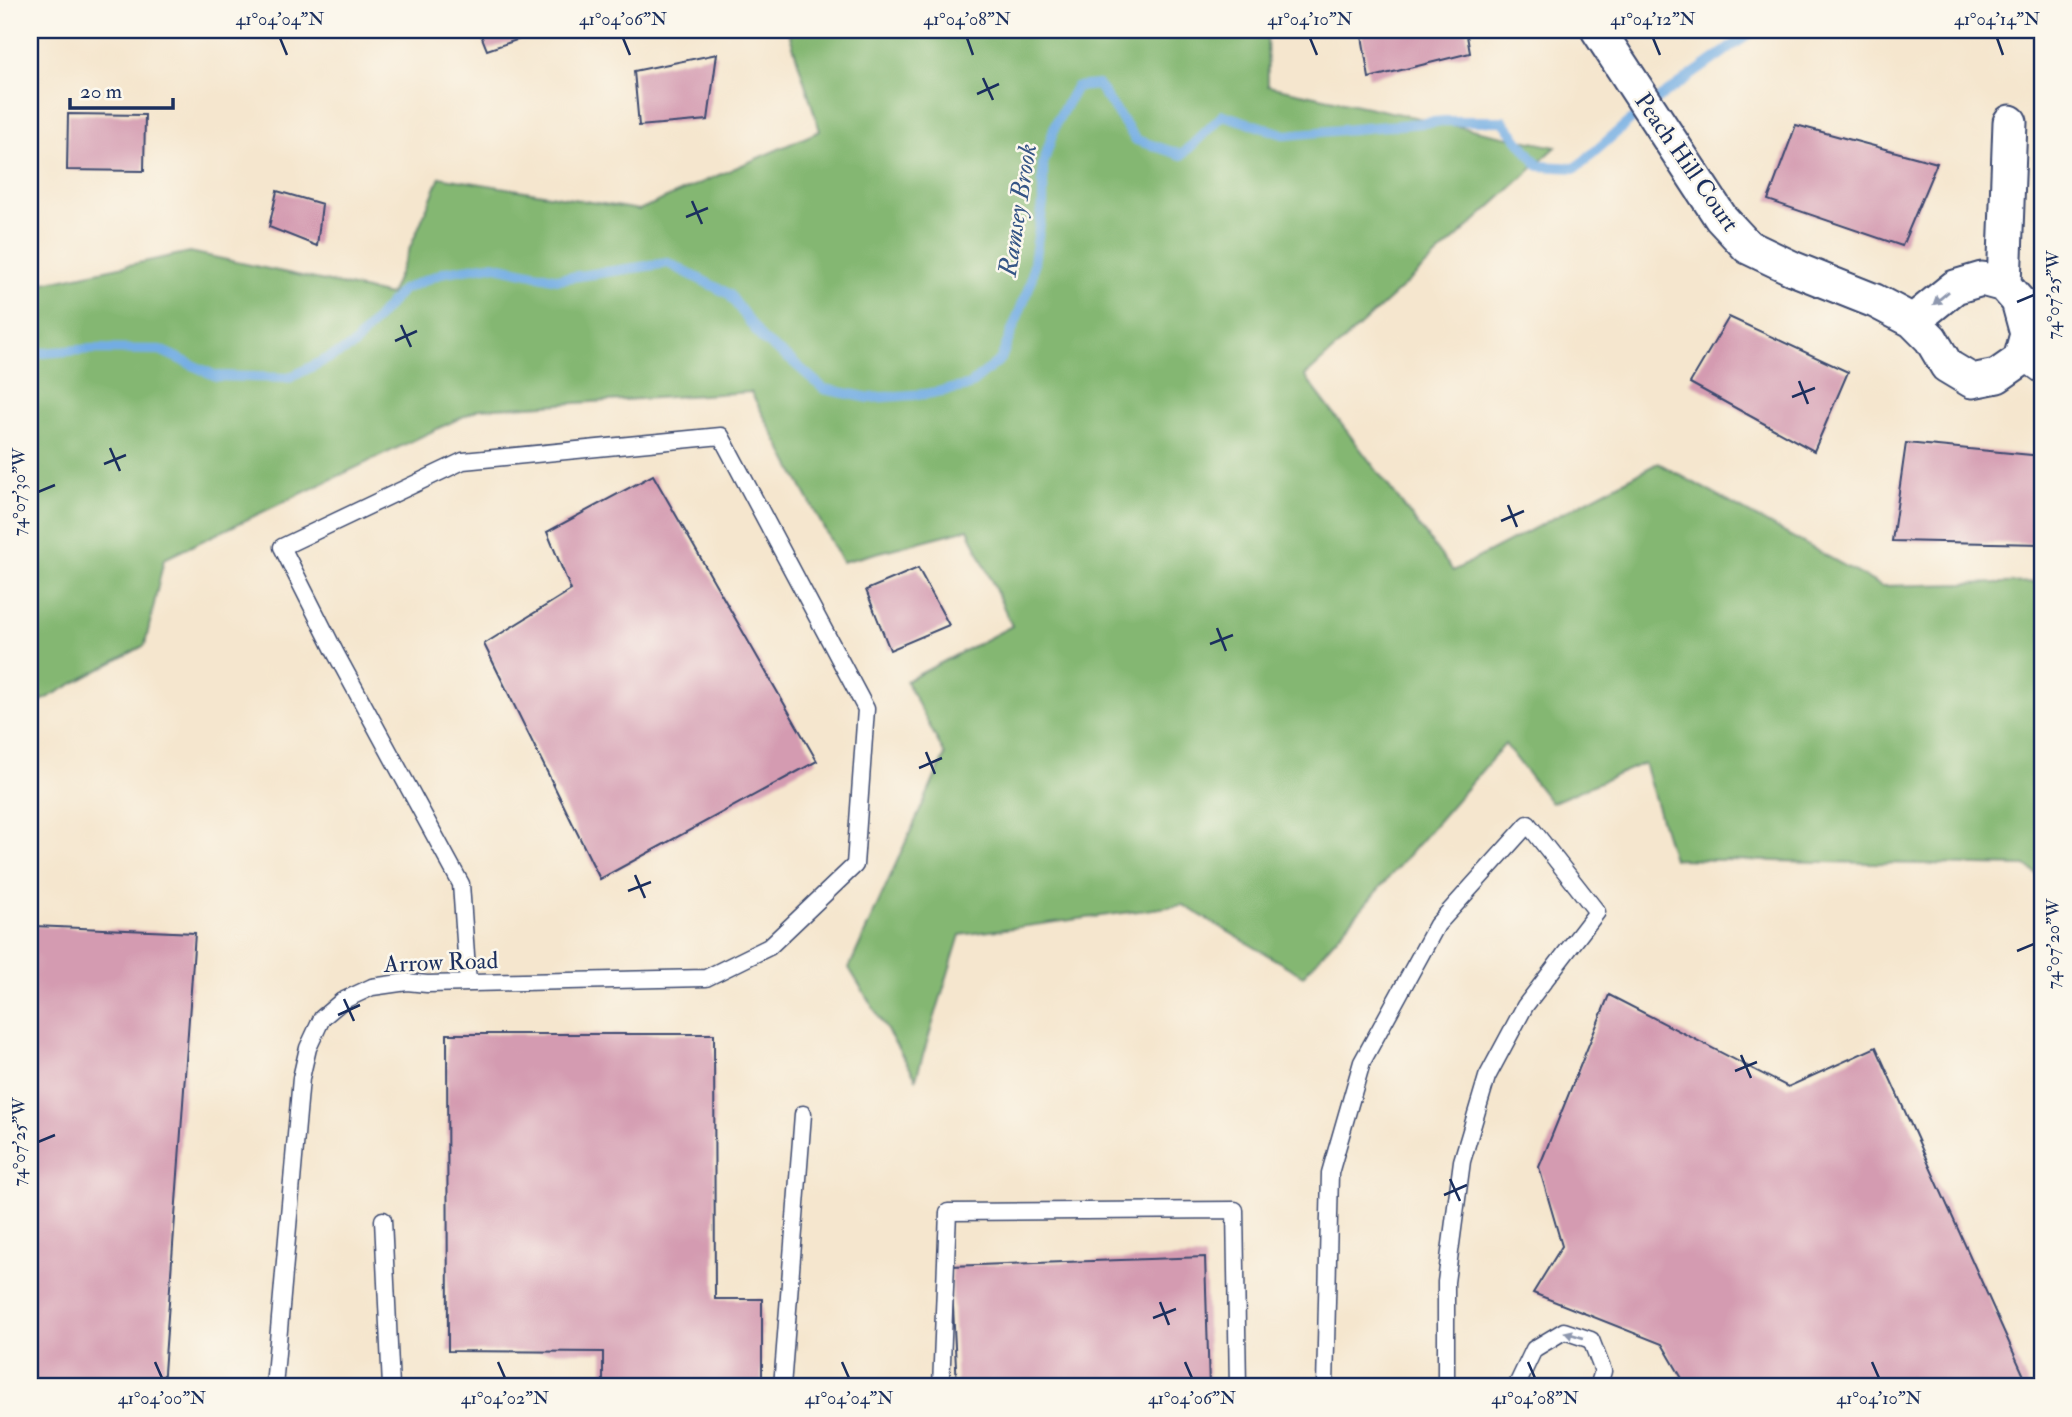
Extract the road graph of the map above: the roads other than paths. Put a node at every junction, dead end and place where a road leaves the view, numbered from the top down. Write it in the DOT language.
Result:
graph roads {
  1 [pos="1602,31"];
  2 [pos="2010,121"];
  3 [pos="2004,285"];
  4 [pos="1913,321"];
  5 [pos="2031,368"];
  6 [pos="468,983"];
  7 [pos="803,1114"];
  8 [pos="383,1220"];
  9 [pos="274,1387"];
  10 [pos="391,1387"];
  11 [pos="782,1387"];
  12 [pos="941,1387"];
  13 [pos="1238,1387"];
  14 [pos="1325,1387"];
  15 [pos="1446,1387"];
  16 [pos="1516,1387"];
  17 [pos="1598,1387"];
  1 -- 4 [label="street, Peach Hill Court"];
  2 -- 3 [label="street"];
  3 -- 4 [label="street, one-way"];
  3 -- 5 [label="street, Peach Hill Court"];
  4 -- 5 [label="street, Peach Hill Court"];
  6 -- 6 [label="lane, Arrow Road"];
  6 -- 9 [label="lane, Arrow Road"];
  7 -- 11 [label="lane"];
  8 -- 10 [label="lane"];
  12 -- 13 [label="lane"];
  14 -- 15 [label="lane"];
  17 -- 16 [label="lane, one-way"];
}
